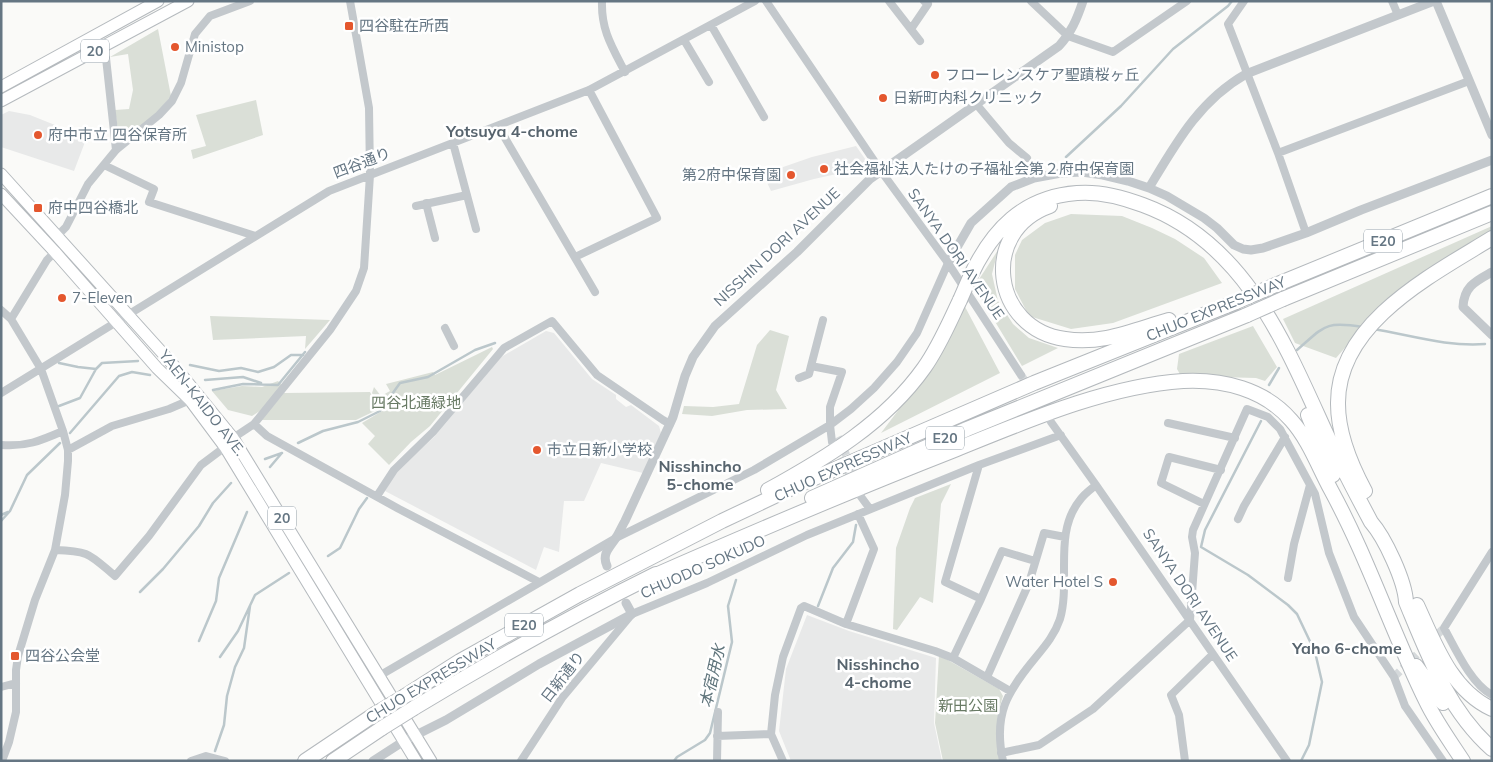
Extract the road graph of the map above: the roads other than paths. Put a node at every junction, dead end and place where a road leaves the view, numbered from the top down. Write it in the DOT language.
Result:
graph roads {
  1 [pos="158,1"];
  2 [pos="188,1"];
  3 [pos="250,1"];
  4 [pos="350,1"];
  5 [pos="602,1"];
  6 [pos="755,1"];
  7 [pos="766,1"];
  8 [pos="889,1"];
  9 [pos="924,1"];
  10 [pos="1031,1"];
  11 [pos="1083,1"];
  12 [pos="1187,1"];
  13 [pos="1244,1"];
  14 [pos="1392,1"];
  15 [pos="1435,1"];
  16 [pos="1398,15"];
  17 [pos="711,25"];
  18 [pos="911,30"];
  19 [pos="1068,36"];
  20 [pos="684,40"];
  21 [pos="920,42"];
  22 [pos="101,48"];
  23 [pos="625,72"];
  24 [pos="1246,74"];
  25 [pos="1469,80"];
  26 [pos="709,82"];
  27 [pos="1,87"];
  28 [pos="589,90"];
  29 [pos="1,101"];
  30 [pos="977,105"];
  31 [pos="764,117"];
  32 [pos="498,126"];
  33 [pos="1492,136"];
  34 [pos="453,143"];
  35 [pos="116,150"];
  36 [pos="1278,153"];
  37 [pos="1027,158"];
  38 [pos="1492,160"];
  39 [pos="104,165"];
  40 [pos="881,171"];
  41 [pos="1,174"];
  42 [pos="370,175"];
  43 [pos="1149,188"];
  44 [pos="1,194"];
  45 [pos="467,195"];
  46 [pos="1492,196"];
  47 [pos="426,203"];
  48 [pos="416,206"];
  49 [pos="1492,213"];
  50 [pos="476,229"];
  51 [pos="1306,233"];
  52 [pos="57,236"];
  53 [pos="254,236"];
  54 [pos="435,238"];
  55 [pos="1492,238"];
  56 [pos="55,252"];
  57 [pos="574,257"];
  58 [pos="948,264"];
  59 [pos="1492,272"];
  60 [pos="595,292"];
  61 [pos="1236,302"];
  62 [pos="1,310"];
  63 [pos="129,315"];
  64 [pos="11,319"];
  65 [pos="823,320"];
  66 [pos="117,323"];
  67 [pos="445,328"];
  68 [pos="1492,335"];
  69 [pos="454,346"];
  70 [pos="811,366"];
  71 [pos="40,369"];
  72 [pos="1021,375"];
  73 [pos="799,378"];
  74 [pos="1,393"];
  75 [pos="190,400"];
  76 [pos="1051,422"];
  77 [pos="1168,423"];
  78 [pos="254,424"];
  79 [pos="670,424"];
  80 [pos="830,426"];
  81 [pos="62,431"];
  82 [pos="1061,435"];
  83 [pos="1284,437"];
  84 [pos="1235,438"];
  85 [pos="835,439"];
  86 [pos="229,443"];
  87 [pos="1,445"];
  88 [pos="68,450"];
  89 [pos="979,465"];
  90 [pos="1221,470"];
  91 [pos="1096,484"];
  92 [pos="1310,485"];
  93 [pos="862,493"];
  94 [pos="377,496"];
  95 [pos="1204,504"];
  96 [pos="870,509"];
  97 [pos="858,514"];
  98 [pos="1344,514"];
  99 [pos="1238,519"];
  100 [pos="1379,530"];
  101 [pos="1066,537"];
  102 [pos="616,538"];
  103 [pos="55,550"];
  104 [pos="1492,552"];
  105 [pos="646,560"];
  106 [pos="1035,561"];
  107 [pos="607,566"];
  108 [pos="649,578"];
  109 [pos="1288,578"];
  110 [pos="539,582"];
  111 [pos="1406,592"];
  112 [pos="981,599"];
  113 [pos="626,603"];
  114 [pos="632,614"];
  115 [pos="1190,620"];
  116 [pos="846,624"];
  117 [pos="1403,650"];
  118 [pos="1213,654"];
  119 [pos="953,658"];
  120 [pos="379,676"];
  121 [pos="987,677"];
  122 [pos="16,683"];
  123 [pos="1,687"];
  124 [pos="1010,691"];
  125 [pos="1492,695"];
  126 [pos="1492,709"];
  127 [pos="718,712"];
  128 [pos="771,734"];
  129 [pos="415,735"];
  130 [pos="717,736"];
  131 [pos="404,741"];
  132 [pos="1492,749"];
  133 [pos="1002,757"];
  134 [pos="1492,760"];
  135 [pos="2,761"];
  136 [pos="191,761"];
  137 [pos="225,761"];
  138 [pos="305,761"];
  139 [pos="334,761"];
  140 [pos="373,761"];
  141 [pos="416,761"];
  142 [pos="431,761"];
  143 [pos="521,761"];
  144 [pos="718,761"];
  145 [pos="783,761"];
  146 [pos="1185,761"];
  147 [pos="1287,761"];
  148 [pos="1443,761"];
  149 [pos="1463,761"];
  1 -- 27 [label="main road, 20"];
  2 -- 22 [label="main road, 20"];
  3 -- 35 [label="street"];
  4 -- 42 [label="street"];
  5 -- 23 [label="street"];
  6 -- 17 [label="street, 四谷通り"];
  7 -- 40 [label="street, SANYA DORI AVENUE"];
  8 -- 18 [label="street"];
  9 -- 18 [label="street"];
  10 -- 19 [label="street"];
  11 -- 19 [label="street, NISSHIN DORI AVENUE"];
  12 -- 19 [label="street"];
  13 -- 24 [label="street"];
  14 -- 16 [label="street"];
  15 -- 16 [label="street"];
  15 -- 25 [label="street"];
  16 -- 24 [label="street"];
  17 -- 20 [label="street, 四谷通り"];
  17 -- 31 [label="street"];
  18 -- 21 [label="street"];
  19 -- 30 [label="street, NISSHIN DORI AVENUE"];
  20 -- 23 [label="street, 四谷通り"];
  20 -- 26 [label="street"];
  22 -- 29 [label="main road, 20"];
  22 -- 35 [label="street"];
  23 -- 28 [label="street, 四谷通り"];
  24 -- 36 [label="street"];
  24 -- 43 [label="street"];
  25 -- 33 [label="street"];
  25 -- 36 [label="street"];
  28 -- 32 [label="street, 四谷通り"];
  28 -- 57 [label="street"];
  30 -- 37 [label="street"];
  30 -- 40 [label="street, NISSHIN DORI AVENUE"];
  32 -- 34 [label="street, 四谷通り"];
  32 -- 57 [label="street"];
  34 -- 42 [label="street, 四谷通り"];
  34 -- 45 [label="street"];
  35 -- 39 [label="street"];
  36 -- 51 [label="street"];
  38 -- 51 [label="street"];
  39 -- 52 [label="street"];
  39 -- 53 [label="street"];
  40 -- 58 [label="street, SANYA DORI AVENUE"];
  40 -- 79 [label="street, NISSHIN DORI AVENUE"];
  41 -- 52 [label="main road, YAEN-KAIDO AVE. / 20"];
  42 -- 53 [label="street, 四谷通り"];
  42 -- 78 [label="street"];
  43 -- 51 [label="street"];
  43 -- 58 [label="street"];
  44 -- 56 [label="main road, YAEN-KAIDO AVE. / 20"];
  45 -- 47 [label="street"];
  45 -- 50 [label="street"];
  46 -- 61 [label="highway, CHUO EXPRESSWAY / E20, bridge"];
  47 -- 48 [label="street"];
  47 -- 54 [label="street"];
  49 -- 108 [label="highway, CHUO EXPRESSWAY / E20, bridge"];
  52 -- 63 [label="main road, YAEN-KAIDO AVE. / 20"];
  53 -- 63 [label="street, 四谷通り"];
  55 -- 100 [label="highway"];
  56 -- 64 [label="street"];
  56 -- 66 [label="main road, YAEN-KAIDO AVE. / 20"];
  57 -- 60 [label="street"];
  58 -- 72 [label="street, SANYA DORI AVENUE"];
  58 -- 80 [label="street"];
  59 -- 68 [label="street"];
  61 -- 98 [label="highway"];
  61 -- 105 [label="highway, CHUO EXPRESSWAY / E20"];
  62 -- 64 [label="street"];
  63 -- 66 [label="street, 四谷通り"];
  63 -- 86 [label="main road, YAEN-KAIDO AVE. / 20"];
  64 -- 71 [label="street"];
  65 -- 70 [label="street"];
  66 -- 71 [label="street, 四谷通り"];
  66 -- 75 [label="main road, YAEN-KAIDO AVE. / 20"];
  67 -- 69 [label="street"];
  70 -- 73 [label="street"];
  70 -- 80 [label="street"];
  71 -- 74 [label="street, 四谷通り"];
  71 -- 81 [label="street"];
  75 -- 86 [label="main road, YAEN-KAIDO AVE. / 20"];
  75 -- 88 [label="street"];
  76 -- 82 [label="street, SANYA DORI AVENUE"];
  77 -- 84 [label="street"];
  78 -- 86 [label="street"];
  78 -- 94 [label="street"];
  79 -- 94 [label="street"];
  79 -- 102 [label="street, NISSHIN DORI AVENUE"];
  80 -- 85 [label="street"];
  80 -- 102 [label="street"];
  81 -- 87 [label="street"];
  81 -- 88 [label="street"];
  82 -- 89 [label="street, CHUODO SOKUDO"];
  82 -- 91 [label="street, SANYA DORI AVENUE"];
  83 -- 84 [label="street"];
  83 -- 92 [label="street"];
  83 -- 99 [label="street"];
  84 -- 90 [label="street"];
  86 -- 103 [label="street"];
  86 -- 120 [label="main road, YAEN-KAIDO AVE. / 20"];
  86 -- 131 [label="main road, YAEN-KAIDO AVE. / 20"];
  88 -- 103 [label="street"];
  89 -- 96 [label="street, CHUODO SOKUDO"];
  89 -- 112 [label="street"];
  90 -- 95 [label="street"];
  90 -- 95 [label="street"];
  91 -- 101 [label="street"];
  91 -- 115 [label="street, SANYA DORI AVENUE"];
  92 -- 109 [label="street"];
  92 -- 148 [label="street"];
  93 -- 96 [label="street"];
  94 -- 110 [label="street"];
  95 -- 115 [label="street"];
  96 -- 97 [label="street, CHUODO SOKUDO"];
  97 -- 114 [label="street, CHUODO SOKUDO"];
  97 -- 116 [label="street"];
  98 -- 108 [label="highway"];
  98 -- 117 [label="highway"];
  100 -- 105 [label="highway, bridge"];
  100 -- 111 [label="highway"];
  101 -- 106 [label="street"];
  101 -- 124 [label="street"];
  102 -- 107 [label="street, NISSHIN DORI AVENUE"];
  102 -- 110 [label="street"];
  103 -- 122 [label="street"];
  104 -- 125 [label="street"];
  105 -- 138 [label="highway, CHUO EXPRESSWAY / E20, bridge"];
  106 -- 112 [label="street"];
  106 -- 121 [label="street"];
  108 -- 139 [label="highway, CHUO EXPRESSWAY / E20, bridge"];
  110 -- 120 [label="street"];
  111 -- 126 [label="highway"];
  111 -- 132 [label="highway"];
  112 -- 119 [label="street"];
  113 -- 114 [label="street"];
  114 -- 129 [label="street, CHUODO SOKUDO"];
  114 -- 143 [label="street, 日新通り"];
  115 -- 118 [label="street, SANYA DORI AVENUE"];
  115 -- 133 [label="street"];
  116 -- 119 [label="street"];
  116 -- 128 [label="street"];
  117 -- 134 [label="highway"];
  117 -- 149 [label="highway"];
  118 -- 146 [label="street"];
  118 -- 147 [label="street, SANYA DORI AVENUE"];
  119 -- 121 [label="street"];
  120 -- 129 [label="main road, YAEN-KAIDO AVE. / 20"];
  121 -- 124 [label="street"];
  122 -- 123 [label="street"];
  122 -- 135 [label="street"];
  124 -- 133 [label="street"];
  127 -- 130 [label="street"];
  128 -- 130 [label="street"];
  128 -- 145 [label="street"];
  129 -- 131 [label="street, CHUODO SOKUDO"];
  129 -- 142 [label="main road, YAEN-KAIDO AVE. / 20"];
  130 -- 144 [label="street"];
  131 -- 140 [label="street, CHUODO SOKUDO"];
  131 -- 141 [label="main road, YAEN-KAIDO AVE. / 20"];
  136 -- 137 [label="street"];
}
